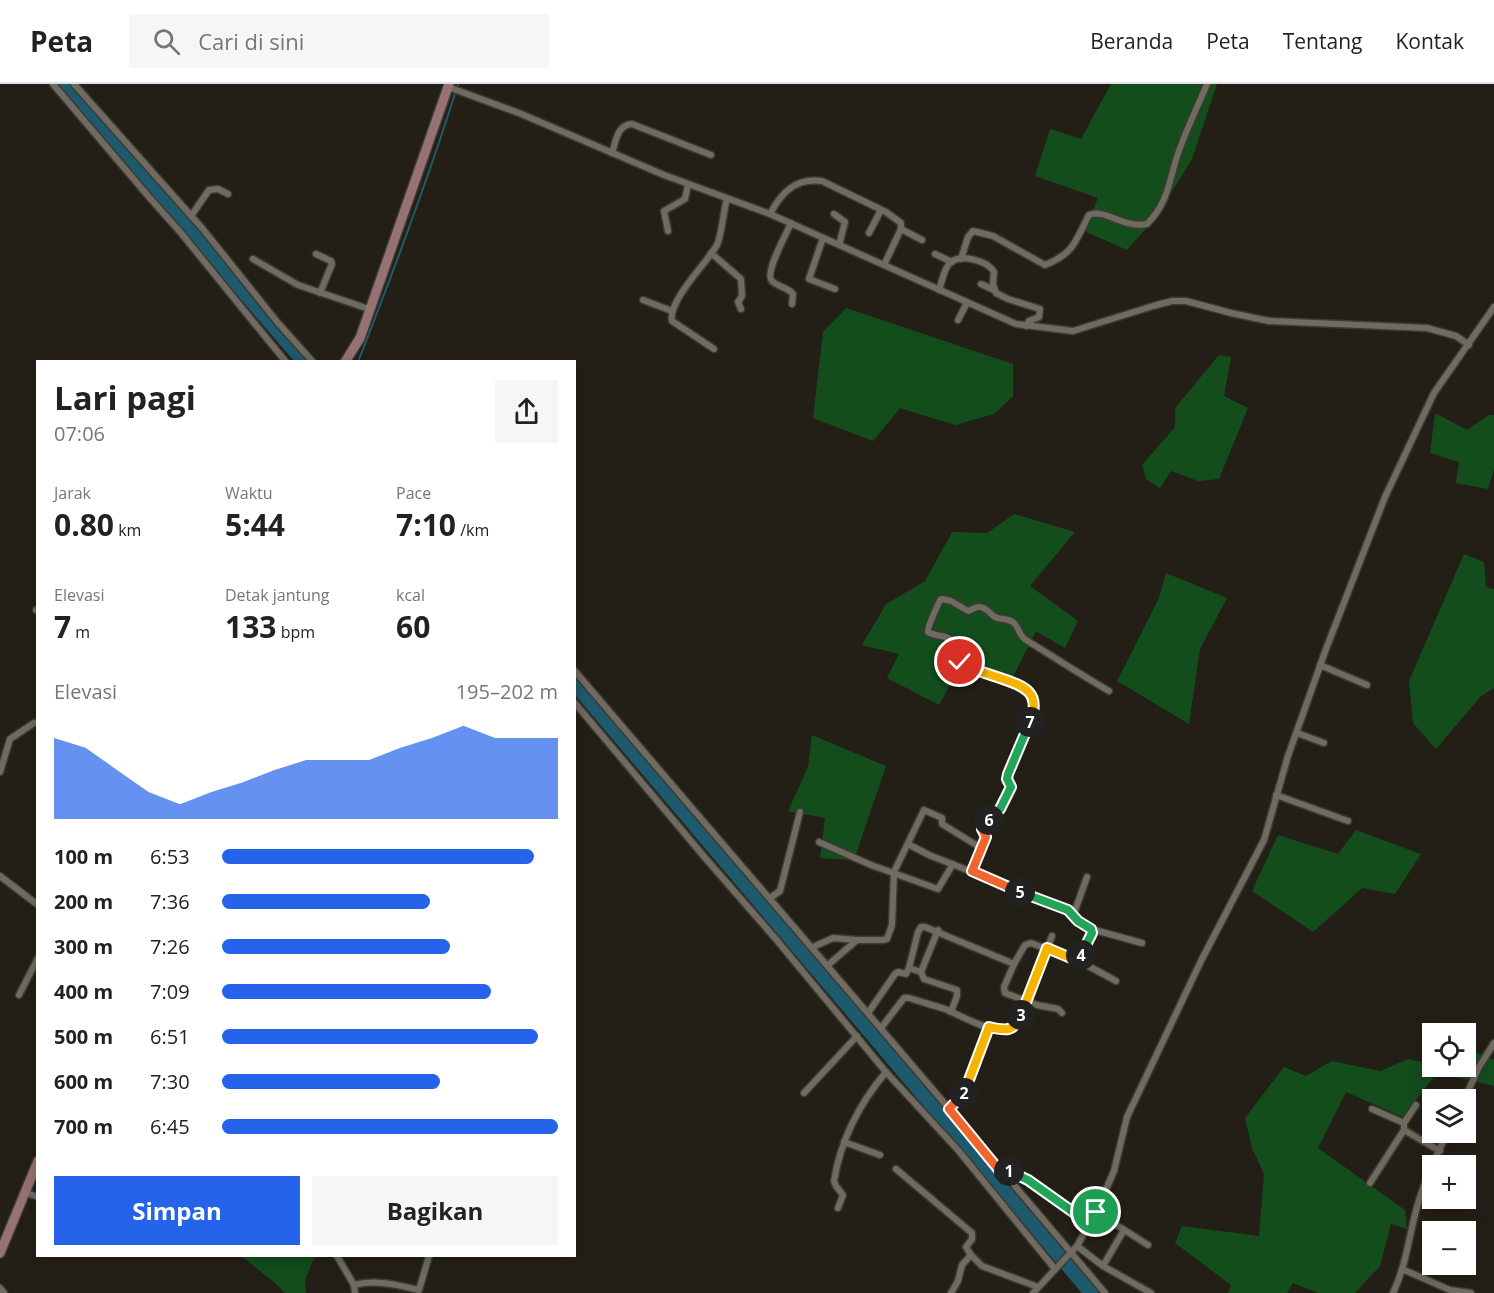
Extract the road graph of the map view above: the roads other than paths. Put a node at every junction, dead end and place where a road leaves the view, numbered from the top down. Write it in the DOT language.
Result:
graph roads {
  1 [pos="53,84"];
  2 [pos="74,84"];
  3 [pos="1207,84"];
  4 [pos="449,86"];
  5 [pos="612,153"];
  6 [pos="711,155"];
  7 [pos="688,184"];
  8 [pos="228,194"];
  9 [pos="727,199"];
  10 [pos="881,210"];
  11 [pos="770,214"];
  12 [pos="834,214"];
  13 [pos="191,216"];
  14 [pos="791,223"];
  15 [pos="901,230"];
  16 [pos="668,231"];
  17 [pos="869,233"];
  18 [pos="823,238"];
  19 [pos="921,240"];
  20 [pos="839,245"];
  21 [pos="711,252"];
  22 [pos="316,254"];
  23 [pos="935,254"];
  24 [pos="961,258"];
  25 [pos="253,259"];
  26 [pos="952,262"];
  27 [pos="884,265"];
  28 [pos="981,284"];
  29 [pos="835,289"];
  30 [pos="939,290"];
  31 [pos="994,291"];
  32 [pos="320,293"];
  33 [pos="643,300"];
  34 [pos="967,303"];
  35 [pos="792,304"];
  36 [pos="1494,307"];
  37 [pos="369,309"];
  38 [pos="741,309"];
  39 [pos="672,311"];
  40 [pos="958,320"];
  41 [pos="1026,326"];
  42 [pos="1469,345"];
  43 [pos="714,349"];
  44 [pos="284,360"];
  45 [pos="311,360"];
  46 [pos="346,360"];
  47 [pos="1320,665"];
  48 [pos="576,672"];
  49 [pos="1367,685"];
  50 [pos="1109,691"];
  51 [pos="576,704"];
  52 [pos="34,723"];
  53 [pos="1297,733"];
  54 [pos="1324,743"];
  55 [pos="0,772"];
  56 [pos="1276,795"];
  57 [pos="800,813"];
  58 [pos="1348,821"];
  59 [pos="819,842"];
  60 [pos="908,844"];
  61 [pos="981,848"];
  62 [pos="952,864"];
  63 [pos="972,871"];
  64 [pos="894,872"];
  65 [pos="0,876"];
  66 [pos="1087,877"];
  67 [pos="770,898"];
  68 [pos="36,903"];
  69 [pos="1073,916"];
  70 [pos="1091,929"];
  71 [pos="938,930"];
  72 [pos="1052,936"];
  73 [pos="857,940"];
  74 [pos="1142,943"];
  75 [pos="813,947"];
  76 [pos="1047,948"];
  77 [pos="1078,961"];
  78 [pos="36,962"];
  79 [pos="1014,964"];
  80 [pos="828,965"];
  81 [pos="909,968"];
  82 [pos="921,972"];
  83 [pos="1116,981"];
  84 [pos="19,995"];
  85 [pos="1027,1001"];
  86 [pos="951,1012"];
  87 [pos="868,1013"];
  88 [pos="1062,1013"];
  89 [pos="989,1027"];
  90 [pos="881,1028"];
  91 [pos="856,1035"];
  92 [pos="1494,1043"];
  93 [pos="886,1072"];
  94 [pos="1469,1089"];
  95 [pos="804,1093"];
  96 [pos="1416,1105"];
  97 [pos="949,1109"];
  98 [pos="1372,1109"];
  99 [pos="1404,1127"];
  100 [pos="844,1142"];
  101 [pos="1443,1143"];
  102 [pos="1440,1150"];
  103 [pos="880,1155"];
  104 [pos="36,1165"];
  105 [pos="896,1169"];
  106 [pos="999,1170"];
  107 [pos="1370,1183"];
  108 [pos="24,1192"];
  109 [pos="36,1196"];
  110 [pos="838,1208"];
  111 [pos="1096,1212"];
  112 [pos="1090,1224"];
  113 [pos="1124,1230"];
  114 [pos="1148,1245"];
  115 [pos="1077,1246"];
  116 [pos="0,1253"];
  117 [pos="971,1255"];
  118 [pos="1070,1255"];
  119 [pos="338,1257"];
  120 [pos="429,1257"];
  121 [pos="1103,1266"];
  122 [pos="1056,1268"];
  123 [pos="1402,1269"];
  124 [pos="354,1284"];
  125 [pos="0,1288"];
  126 [pos="1036,1290"];
  127 [pos="423,1292"];
  128 [pos="4,1293"];
  129 [pos="355,1293"];
  130 [pos="951,1293"];
  131 [pos="1105,1293"];
  132 [pos="1151,1293"];
  133 [pos="1393,1293"];
  134 [pos="1471,1293"];
  1 -- 44 [label="street"];
  2 -- 13 [label="street"];
  3 -- 24 [label="street"];
  4 -- 5 [label="street"];
  4 -- 37 [label="main road"];
  5 -- 6 [label="street"];
  5 -- 7 [label="street"];
  7 -- 9 [label="street"];
  7 -- 16 [label="street"];
  8 -- 13 [label="street"];
  9 -- 11 [label="street"];
  9 -- 21 [label="street"];
  10 -- 11 [label="street"];
  10 -- 15 [label="street"];
  10 -- 17 [label="street"];
  11 -- 14 [label="street"];
  12 -- 20 [label="street"];
  13 -- 45 [label="street"];
  14 -- 18 [label="street"];
  14 -- 35 [label="street"];
  15 -- 19 [label="street"];
  15 -- 27 [label="street"];
  18 -- 20 [label="street"];
  18 -- 29 [label="street"];
  20 -- 27 [label="street"];
  21 -- 38 [label="street"];
  21 -- 39 [label="street"];
  22 -- 32 [label="street"];
  23 -- 26 [label="street"];
  24 -- 26 [label="street"];
  24 -- 31 [label="street"];
  25 -- 32 [label="street"];
  26 -- 30 [label="street"];
  27 -- 30 [label="street"];
  28 -- 31 [label="street"];
  30 -- 34 [label="street"];
  31 -- 41 [label="street"];
  32 -- 37 [label="street"];
  33 -- 39 [label="street"];
  34 -- 40 [label="street"];
  34 -- 41 [label="street"];
  36 -- 42 [label="street"];
  37 -- 46 [label="main road"];
  39 -- 43 [label="street"];
  41 -- 42 [label="street"];
  42 -- 47 [label="street"];
  47 -- 49 [label="street"];
  47 -- 53 [label="street"];
  48 -- 67 [label="street"];
  50 -- 61 [label="street"];
  51 -- 91 [label="street"];
  52 -- 55 [label="street"];
  53 -- 54 [label="street"];
  53 -- 56 [label="street"];
  56 -- 58 [label="street"];
  56 -- 111 [label="street"];
  57 -- 67 [label="street"];
  59 -- 64 [label="street"];
  60 -- 61 [label="street"];
  60 -- 62 [label="street"];
  60 -- 64 [label="street"];
  61 -- 63 [label="street"];
  62 -- 63 [label="street"];
  62 -- 64 [label="street"];
  63 -- 69 [label="street"];
  64 -- 73 [label="street"];
  65 -- 68 [label="street"];
  66 -- 69 [label="street"];
  67 -- 75 [label="street"];
  69 -- 70 [label="street"];
  70 -- 74 [label="street"];
  70 -- 77 [label="street"];
  71 -- 79 [label="street"];
  71 -- 81 [label="street"];
  71 -- 82 [label="street"];
  72 -- 76 [label="street"];
  73 -- 75 [label="street"];
  73 -- 80 [label="street"];
  75 -- 80 [label="street"];
  76 -- 77 [label="street"];
  76 -- 79 [label="street"];
  76 -- 85 [label="street"];
  77 -- 83 [label="street"];
  78 -- 84 [label="street"];
  79 -- 85 [label="street"];
  80 -- 87 [label="street"];
  81 -- 82 [label="street"];
  81 -- 87 [label="street"];
  82 -- 86 [label="street"];
  85 -- 88 [label="street"];
  85 -- 89 [label="street"];
  86 -- 89 [label="street"];
  86 -- 90 [label="street"];
  87 -- 90 [label="street"];
  89 -- 97 [label="street"];
  90 -- 97 [label="street"];
  91 -- 93 [label="street"];
  91 -- 95 [label="street"];
  92 -- 94 [label="street"];
  93 -- 100 [label="street"];
  93 -- 122 [label="street"];
  96 -- 99 [label="street"];
  97 -- 106 [label="street"];
  98 -- 99 [label="street"];
  99 -- 102 [label="street"];
  99 -- 107 [label="street"];
  100 -- 103 [label="street"];
  100 -- 110 [label="street"];
  101 -- 102 [label="street"];
  102 -- 123 [label="street"];
  104 -- 108 [label="main road"];
  105 -- 117 [label="street"];
  106 -- 112 [label="street"];
  106 -- 118 [label="street"];
  108 -- 109 [label="street"];
  108 -- 116 [label="main road"];
  111 -- 112 [label="street"];
  111 -- 113 [label="street"];
  112 -- 115 [label="street"];
  113 -- 114 [label="street"];
  113 -- 121 [label="street"];
  115 -- 118 [label="street"];
  115 -- 121 [label="street"];
  117 -- 126 [label="street"];
  117 -- 130 [label="street"];
  118 -- 122 [label="street"];
  118 -- 131 [label="street"];
  119 -- 124 [label="street"];
  120 -- 127 [label="street"];
  121 -- 132 [label="street"];
  122 -- 126 [label="street"];
  123 -- 133 [label="street"];
  123 -- 134 [label="street"];
  124 -- 127 [label="street"];
  124 -- 129 [label="street"];
  125 -- 128 [label="street"];
}
